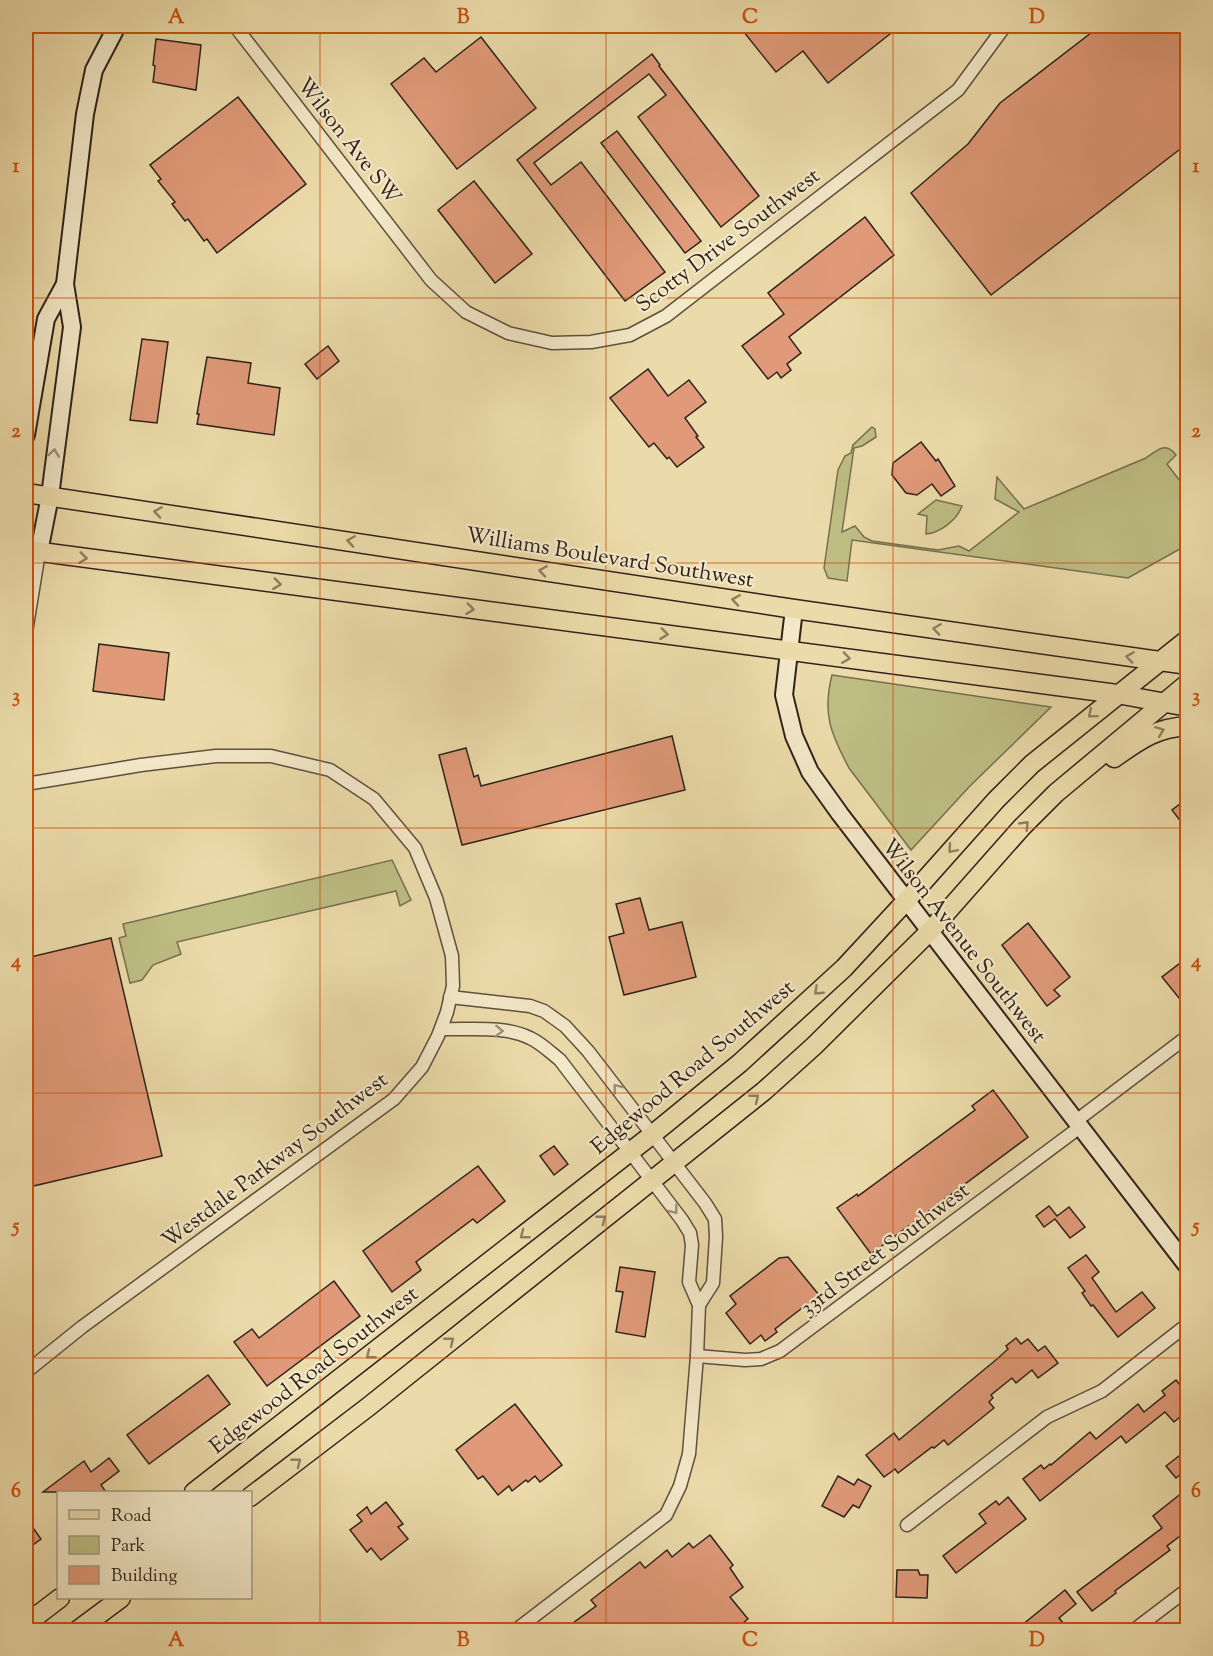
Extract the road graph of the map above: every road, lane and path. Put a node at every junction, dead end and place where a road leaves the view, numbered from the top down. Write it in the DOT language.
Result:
graph roads {
  1 [pos="117,26"];
  2 [pos="235,26"];
  3 [pos="1005,26"];
  4 [pos="431,280"];
  5 [pos="65,284"];
  6 [pos="26,435"];
  7 [pos="26,493"];
  8 [pos="50,496"];
  9 [pos="32,551"];
  10 [pos="794,609"];
  11 [pos="26,632"];
  12 [pos="1188,639"];
  13 [pos="788,651"];
  14 [pos="1160,661"];
  15 [pos="1188,665"];
  16 [pos="1188,683"];
  17 [pos="1117,694"];
  18 [pos="1164,703"];
  19 [pos="1188,707"];
  20 [pos="1188,726"];
  21 [pos="26,783"];
  22 [pos="1056,793"];
  23 [pos="906,901"];
  24 [pos="930,931"];
  25 [pos="450,997"];
  26 [pos="441,1029"];
  27 [pos="1188,1036"];
  28 [pos="1078,1124"];
  29 [pos="653,1134"];
  30 [pos="630,1152"];
  31 [pos="674,1163"];
  32 [pos="651,1180"];
  33 [pos="1188,1268"];
  34 [pos="699,1305"];
  35 [pos="1188,1324"];
  36 [pos="697,1356"];
  37 [pos="26,1372"];
  38 [pos="195,1491"];
  39 [pos="252,1495"];
  40 [pos="908,1525"];
  41 [pos="1188,1589"];
  42 [pos="59,1599"];
  43 [pos="120,1599"];
  44 [pos="26,1624"];
  45 [pos="78,1630"];
  46 [pos="516,1630"];
  47 [pos="1134,1630"];
  1 -- 5 [label="street"];
  2 -- 4 [label="street, Wilson Ave SW"];
  3 -- 4 [label="street, Scotty Drive Southwest"];
  5 -- 6 [label="street"];
  8 -- 5 [label="street, one-way"];
  7 -- 8 [label="main road, Williams Boulevard Southwest"];
  8 -- 9 [label="street"];
  10 -- 8 [label="main road, Williams Boulevard Southwest, one-way"];
  9 -- 11 [label="street"];
  9 -- 13 [label="main road, one-way"];
  10 -- 13 [label="street, Wilson Avenue Southwest"];
  14 -- 10 [label="main road, Williams Boulevard Southwest, one-way"];
  12 -- 14 [label="main road, Edgewood Road Southwest"];
  13 -- 17 [label="main road, one-way"];
  13 -- 23 [label="street, Wilson Avenue Southwest"];
  14 -- 15 [label="main road, Williams Boulevard Southwest"];
  14 -- 17 [label="main road, Edgewood Road Southwest"];
  16 -- 18 [label="main road"];
  17 -- 18 [label="main road"];
  17 -- 23 [label="main road, Edgewood Road Southwest, one-way"];
  18 -- 19 [label="main road"];
  18 -- 22 [label="main road"];
  22 -- 20 [label="main road, one-way"];
  21 -- 25 [label="street, Westdale Parkway Southwest"];
  24 -- 22 [label="main road, one-way"];
  23 -- 24 [label="street, Wilson Avenue Southwest"];
  23 -- 29 [label="main road, Edgewood Road Southwest, one-way"];
  24 -- 28 [label="street, Wilson Avenue Southwest"];
  31 -- 24 [label="main road, one-way"];
  25 -- 26 [label="street, Westdale Parkway Southwest"];
  29 -- 25 [label="street, one-way"];
  26 -- 30 [label="street, one-way"];
  26 -- 37 [label="street, Westdale Parkway Southwest"];
  27 -- 28 [label="street, 33rd Street Southwest"];
  28 -- 33 [label="street, Wilson Avenue Southwest"];
  28 -- 36 [label="street, 33rd Street Southwest"];
  29 -- 30 [label="main road, Edgewood Road Southwest"];
  29 -- 31 [label="street"];
  30 -- 32 [label="street"];
  30 -- 38 [label="main road, Edgewood Road Southwest, one-way"];
  31 -- 32 [label="main road"];
  31 -- 34 [label="street"];
  32 -- 34 [label="street, one-way"];
  39 -- 32 [label="main road, one-way"];
  34 -- 36 [label="street"];
  35 -- 40 [label="street"];
  36 -- 46 [label="street"];
  41 -- 47 [label="street"];
  42 -- 44 [label="main road"];
  43 -- 45 [label="main road"];
}
